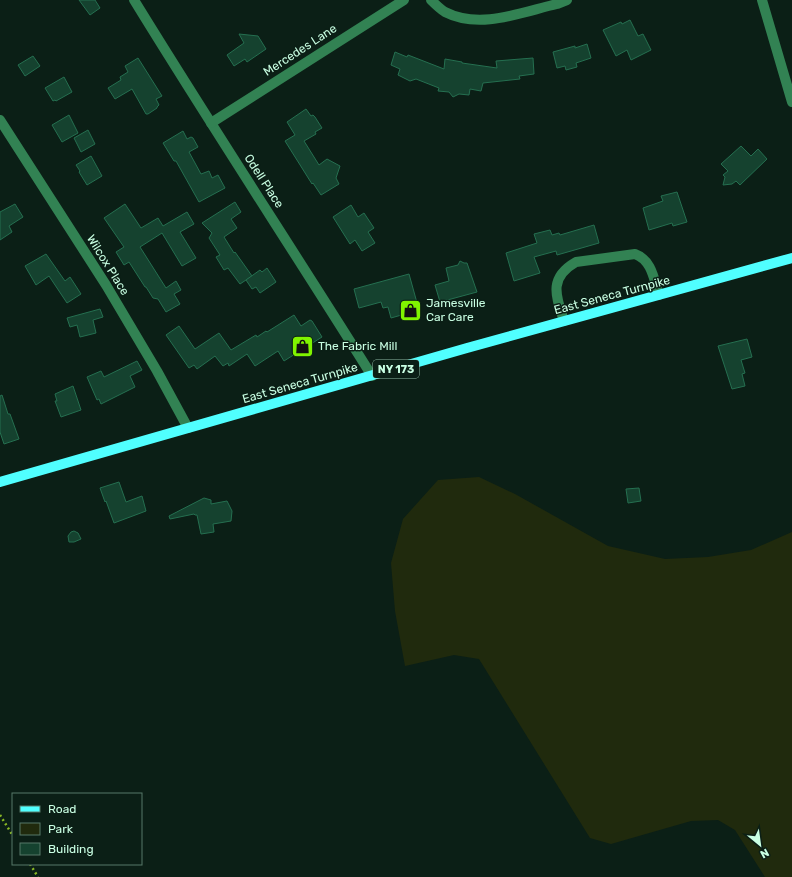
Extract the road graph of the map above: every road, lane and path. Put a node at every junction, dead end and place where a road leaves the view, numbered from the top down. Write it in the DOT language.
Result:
graph roads {
  1 [pos="134,0"];
  2 [pos="404,0"];
  3 [pos="431,0"];
  4 [pos="567,0"];
  5 [pos="762,0"];
  6 [pos="792,102"];
  7 [pos="0,120"];
  8 [pos="211,123"];
  9 [pos="792,258"];
  10 [pos="659,295"];
  11 [pos="564,321"];
  12 [pos="372,376"];
  13 [pos="188,428"];
  14 [pos="0,482"];
  15 [pos="0,816"];
  16 [pos="12,834"];
  17 [pos="31,865"];
  18 [pos="38,877"];
  1 -- 8 [label="street, Odell Place"];
  2 -- 8 [label="street, Mercedes Lane"];
  3 -- 4 [label="street"];
  5 -- 6 [label="street"];
  7 -- 13 [label="street, Wilcox Place"];
  8 -- 12 [label="street, Odell Place"];
  9 -- 10 [label="main road, East Seneca Turnpike / NY 173"];
  10 -- 11 [label="main road, East Seneca Turnpike / NY 173"];
  10 -- 11 [label="street"];
  11 -- 12 [label="main road, East Seneca Turnpike / NY 173"];
  12 -- 13 [label="main road, East Seneca Turnpike / NY 173"];
  13 -- 14 [label="main road, East Seneca Turnpike / NY 173"];
  15 -- 16 [label="path"];
  17 -- 18 [label="path"];
}
